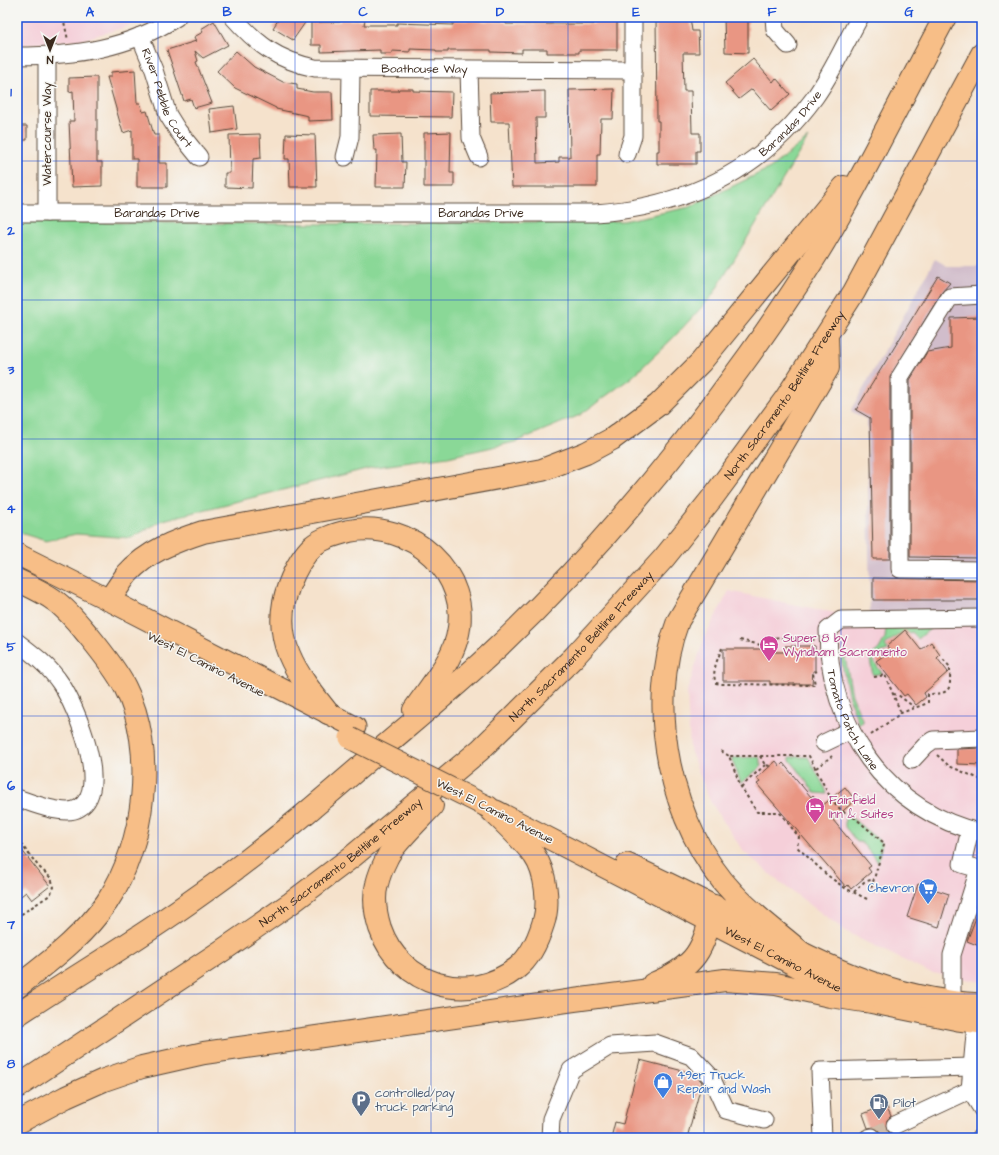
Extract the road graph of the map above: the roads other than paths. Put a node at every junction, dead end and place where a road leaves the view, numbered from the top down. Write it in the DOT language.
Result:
graph roads {
  1 [pos="176,17"];
  2 [pos="233,17"];
  3 [pos="633,17"];
  4 [pos="774,17"];
  5 [pos="860,17"];
  6 [pos="945,17"];
  7 [pos="140,36"];
  8 [pos="788,45"];
  9 [pos="982,54"];
  10 [pos="17,56"];
  11 [pos="48,56"];
  12 [pos="351,70"];
  13 [pos="469,70"];
  14 [pos="633,70"];
  15 [pos="627,154"];
  16 [pos="198,157"];
  17 [pos="345,157"];
  18 [pos="479,157"];
  19 [pos="866,165"];
  20 [pos="17,213"];
  21 [pos="48,213"];
  22 [pos="982,295"];
  23 [pos="827,336"];
  24 [pos="17,554"];
  25 [pos="17,570"];
  26 [pos="982,570"];
  27 [pos="17,580"];
  28 [pos="107,605"];
  29 [pos="982,618"];
  30 [pos="17,642"];
  31 [pos="328,713"];
  32 [pos="851,730"];
  33 [pos="352,733"];
  34 [pos="398,735"];
  35 [pos="982,738"];
  36 [pos="824,743"];
  37 [pos="480,750"];
  38 [pos="912,760"];
  39 [pos="17,798"];
  40 [pos="490,802"];
  41 [pos="976,831"];
  42 [pos="712,914"];
  43 [pos="803,954"];
  44 [pos="17,987"];
  45 [pos="574,1000"];
  46 [pos="864,1001"];
  47 [pos="952,1002"];
  48 [pos="17,1015"];
  49 [pos="980,1016"];
  50 [pos="972,1067"];
  51 [pos="17,1087"];
  52 [pos="970,1090"];
  53 [pos="982,1109"];
  54 [pos="764,1120"];
  55 [pos="17,1123"];
  56 [pos="895,1126"];
  57 [pos="550,1138"];
  58 [pos="823,1138"];
  1 -- 7 [label="street"];
  2 -- 12 [label="street, Boathouse Way"];
  3 -- 14 [label="street"];
  4 -- 8 [label="street"];
  5 -- 21 [label="street, Barandas Drive"];
  6 -- 19 [label="highway"];
  7 -- 11 [label="street"];
  7 -- 16 [label="street, River Pebble Court"];
  9 -- 23 [label="highway, North Sacramento Beltline Freeway"];
  10 -- 11 [label="street"];
  11 -- 21 [label="street, Watercourse Way"];
  12 -- 13 [label="street, Boathouse Way"];
  12 -- 17 [label="street"];
  13 -- 14 [label="street, Boathouse Way"];
  13 -- 18 [label="street"];
  14 -- 15 [label="street"];
  19 -- 28 [label="highway"];
  19 -- 34 [label="highway"];
  20 -- 21 [label="street, Barandas Drive"];
  22 -- 26 [label="street"];
  23 -- 37 [label="highway, North Sacramento Beltline Freeway"];
  23 -- 43 [label="highway"];
  24 -- 28 [label="main road, West El Camino Avenue"];
  25 -- 28 [label="main road, West El Camino Avenue"];
  27 -- 44 [label="highway"];
  28 -- 31 [label="main road, West El Camino Avenue"];
  28 -- 33 [label="main road, West El Camino Avenue"];
  29 -- 32 [label="street, Tomato Patch Lane"];
  30 -- 39 [label="street"];
  31 -- 33 [label="main road, West El Camino Avenue"];
  31 -- 34 [label="highway"];
  32 -- 36 [label="street"];
  32 -- 41 [label="street, Tomato Patch Lane"];
  33 -- 40 [label="main road, West El Camino Avenue"];
  34 -- 48 [label="highway"];
  35 -- 38 [label="street"];
  37 -- 40 [label="highway"];
  37 -- 51 [label="highway, North Sacramento Beltline Freeway"];
  40 -- 42 [label="main road, West El Camino Avenue"];
  41 -- 47 [label="street"];
  42 -- 43 [label="main road, West El Camino Avenue"];
  42 -- 45 [label="highway"];
  42 -- 46 [label="main road, West El Camino Avenue"];
  43 -- 47 [label="main road, West El Camino Avenue"];
  45 -- 46 [label="highway"];
  45 -- 55 [label="highway"];
  46 -- 49 [label="main road, West El Camino Avenue"];
  47 -- 49 [label="main road, West El Camino Avenue"];
  49 -- 50 [label="street"];
  50 -- 52 [label="street"];
  50 -- 58 [label="street"];
  52 -- 53 [label="street"];
  52 -- 56 [label="street"];
  54 -- 57 [label="street"];
}
